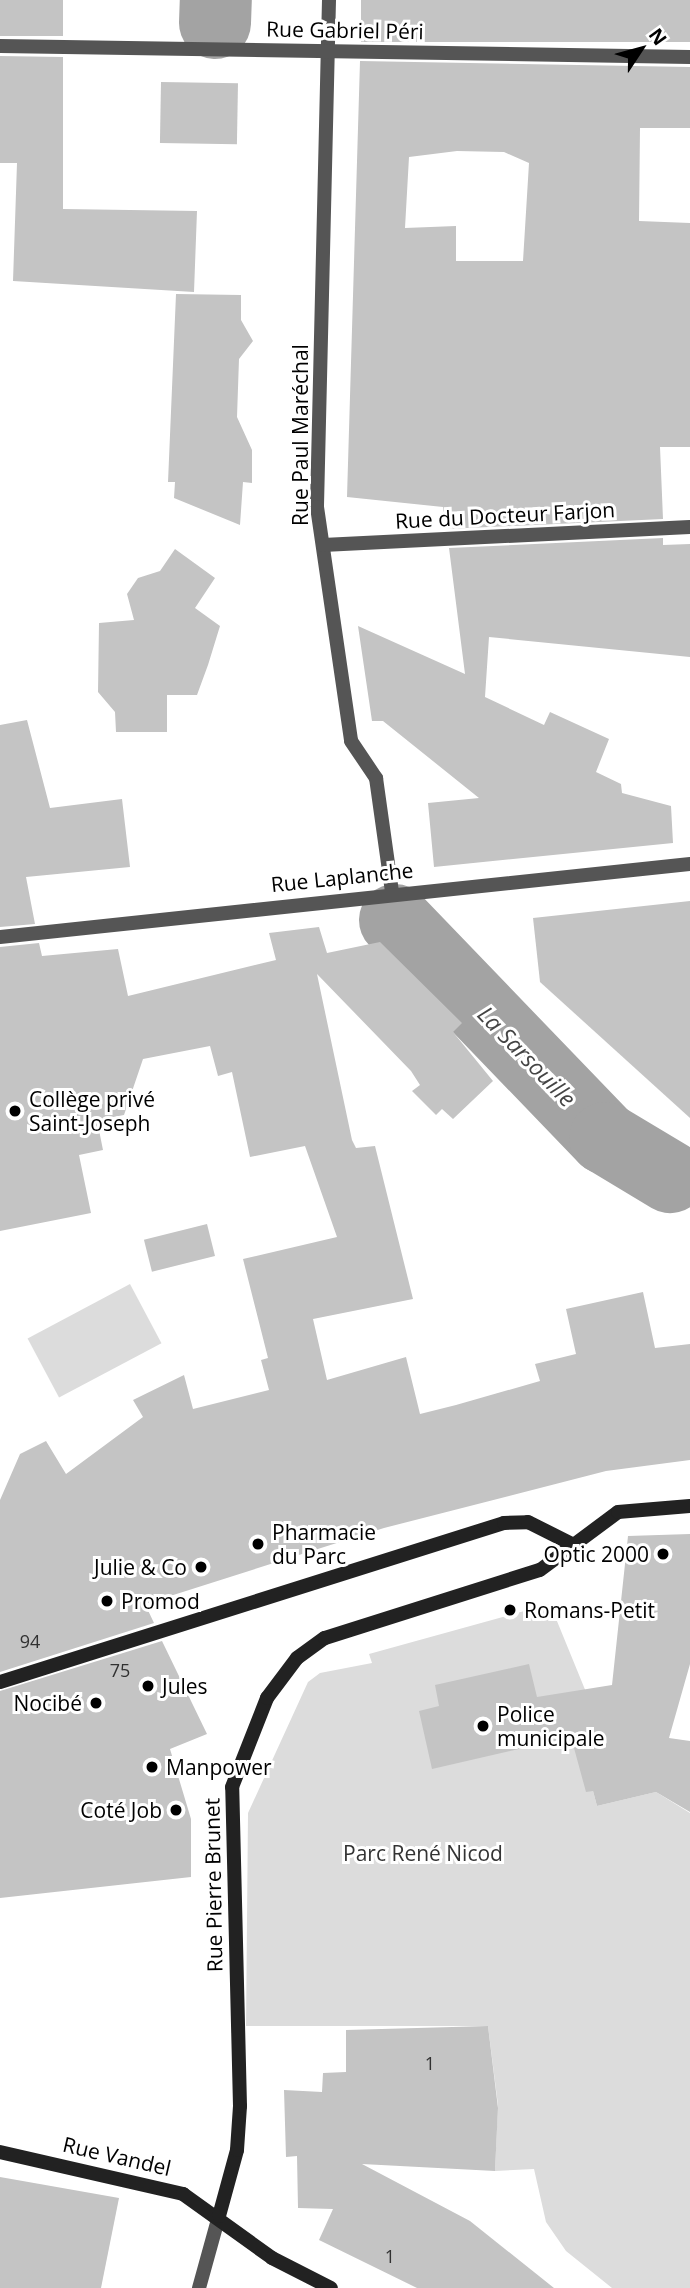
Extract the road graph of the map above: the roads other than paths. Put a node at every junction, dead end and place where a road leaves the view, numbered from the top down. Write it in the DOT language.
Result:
graph roads {
  1 [pos="329,0"];
  2 [pos="0,46"];
  3 [pos="325,51"];
  4 [pos="690,57"];
  5 [pos="690,527"];
  6 [pos="323,545"];
  7 [pos="690,864"];
  8 [pos="392,892"];
  9 [pos="0,937"];
  10 [pos="690,1506"];
  11 [pos="572,1544"];
  12 [pos="0,1682"];
  13 [pos="0,2152"];
  14 [pos="219,2216"];
  15 [pos="199,2288"];
  16 [pos="331,2288"];
  1 -- 3 [label="street, Rue Paul Maréchal"];
  2 -- 3 [label="street, Rue Gabriel Péri"];
  3 -- 4 [label="street, Rue Gabriel Péri"];
  3 -- 6 [label="street, Rue Paul Maréchal"];
  5 -- 6 [label="street, Rue du Docteur Farjon"];
  6 -- 8 [label="street, Rue Paul Maréchal"];
  7 -- 8 [label="street, Rue Laplanche"];
  8 -- 9 [label="street, Rue Laplanche"];
  10 -- 11 [label="main road, Rue Pierre Brunet"];
  11 -- 12 [label="main road"];
  11 -- 14 [label="main road, Rue Pierre Brunet"];
  13 -- 14 [label="main road, Rue Vandel"];
  14 -- 15 [label="street"];
  14 -- 16 [label="main road, Rue Vandel"];
}
